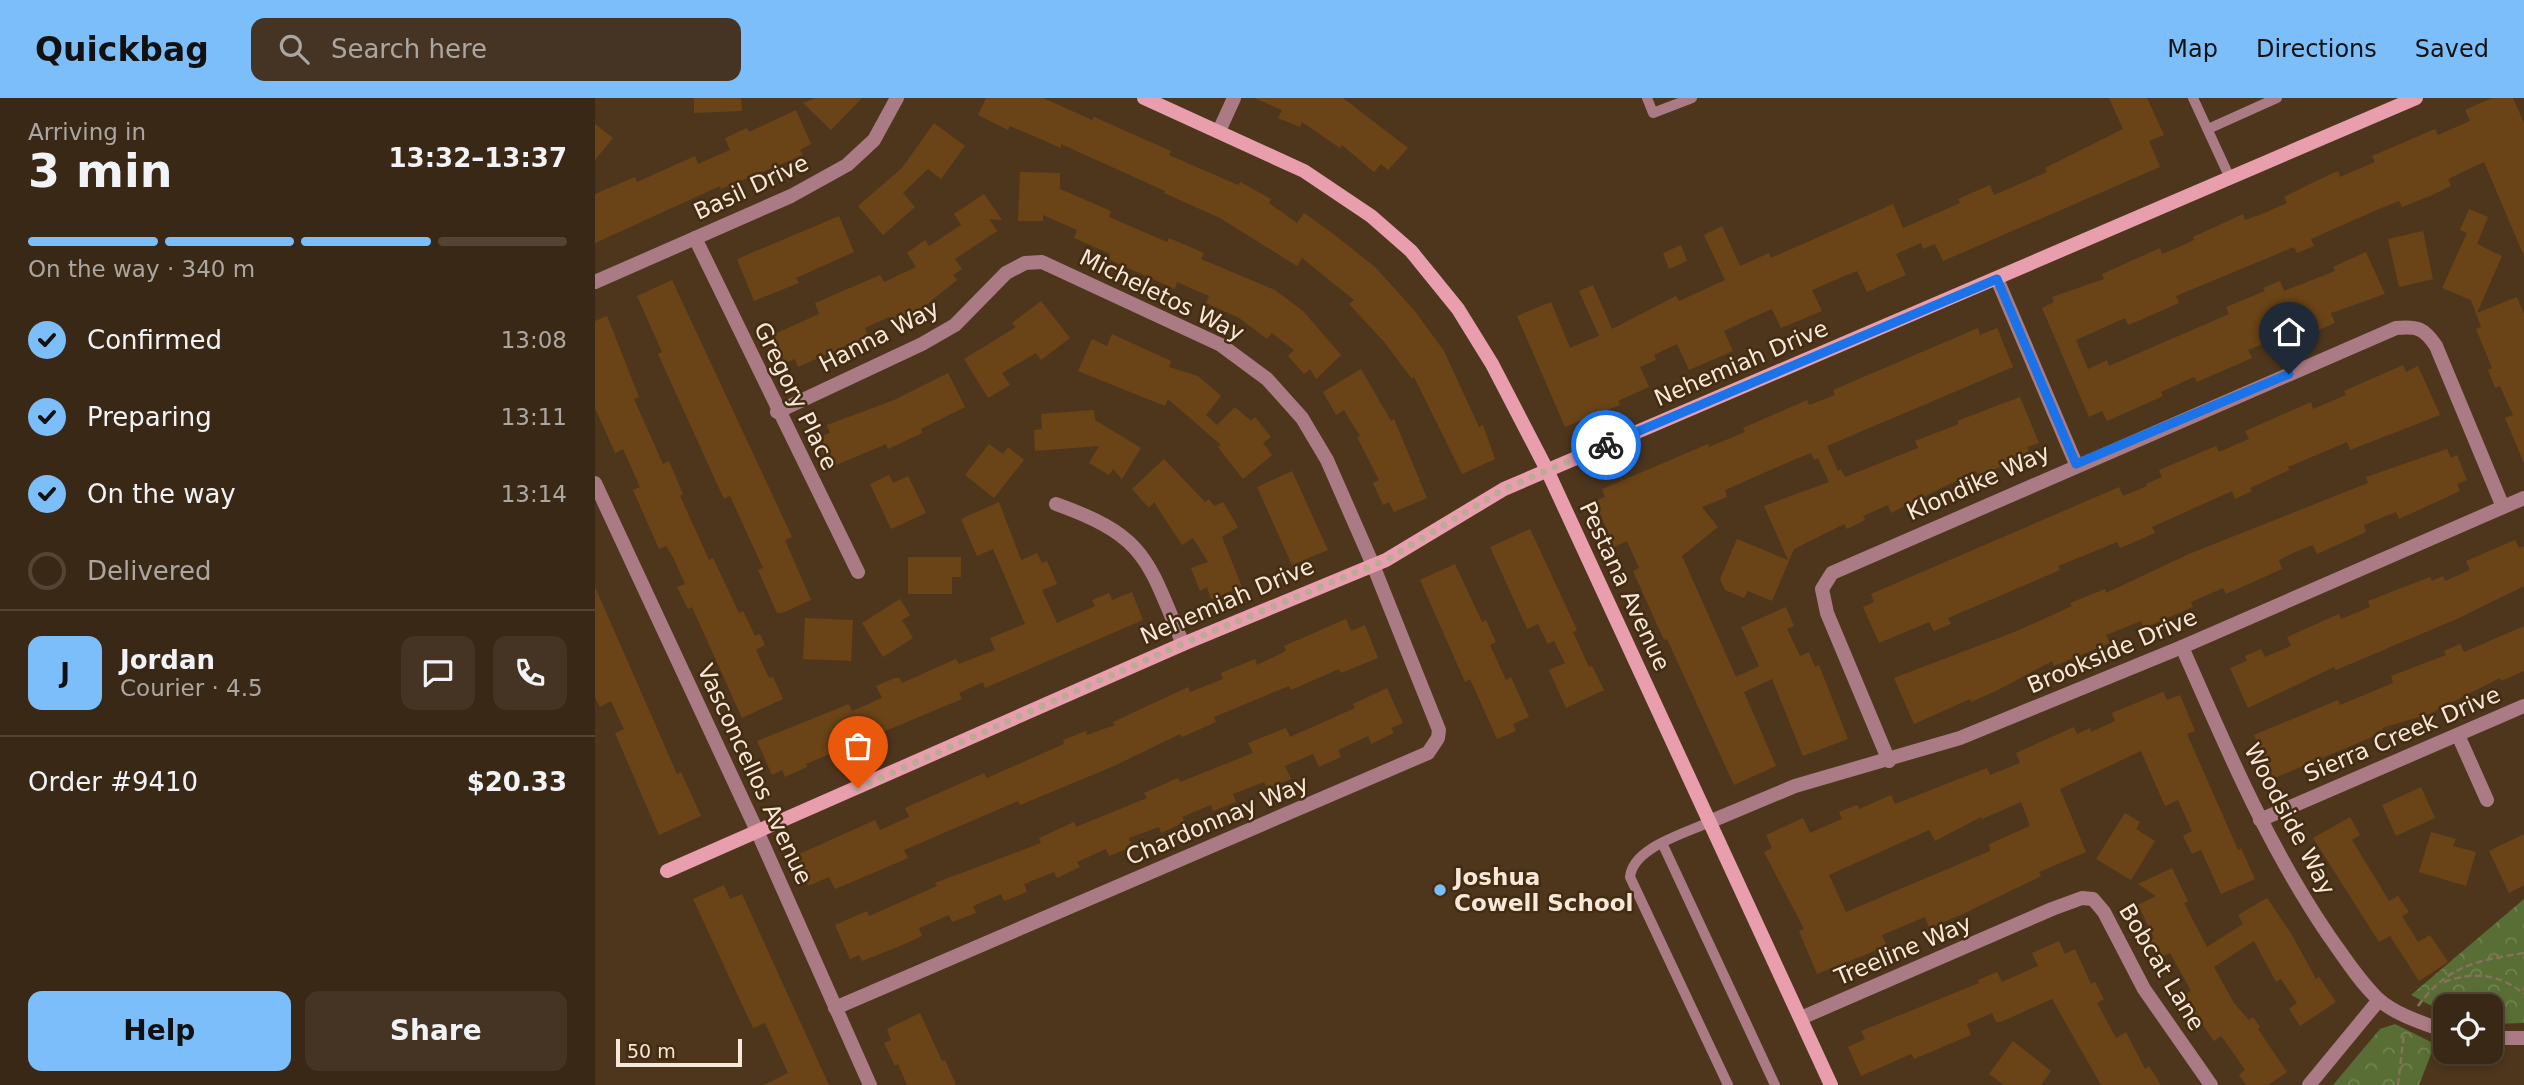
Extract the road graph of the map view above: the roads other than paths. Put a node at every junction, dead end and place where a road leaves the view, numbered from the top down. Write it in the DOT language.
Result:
graph roads {
  1 [pos="897,98"];
  2 [pos="1144,98"];
  3 [pos="1234,98"];
  4 [pos="1647,98"];
  5 [pos="1692,98"];
  6 [pos="2193,98"];
  7 [pos="2277,98"];
  8 [pos="2416,98"];
  9 [pos="2208,129"];
  10 [pos="1219,131"];
  11 [pos="2229,176"];
  12 [pos="695,239"];
  13 [pos="1025,263"];
  14 [pos="1997,279"];
  15 [pos="595,282"];
  16 [pos="777,412"];
  17 [pos="2076,464"];
  18 [pos="1547,470"];
  19 [pos="595,483"];
  20 [pos="2524,498"];
  21 [pos="1056,504"];
  22 [pos="2503,507"];
  23 [pos="1373,565"];
  24 [pos="858,572"];
  25 [pos="1182,644"];
  26 [pos="2182,647"];
  27 [pos="2524,706"];
  28 [pos="2458,735"];
  29 [pos="1889,761"];
  30 [pos="2487,800"];
  31 [pos="2259,820"];
  32 [pos="1709,822"];
  33 [pos="758,833"];
  34 [pos="1663,845"];
  35 [pos="667,871"];
  36 [pos="2022,923"];
  37 [pos="2379,1000"];
  38 [pos="835,1008"];
  39 [pos="1801,1018"];
  40 [pos="2433,1026"];
  41 [pos="2503,1038"];
  42 [pos="2524,1038"];
  43 [pos="870,1085"];
  44 [pos="1728,1085"];
  45 [pos="1775,1085"];
  46 [pos="1831,1085"];
  47 [pos="2211,1085"];
  48 [pos="2309,1085"];
  1 -- 12 [label="street, Basil Drive"];
  2 -- 10 [label="street, Pestana Avenue"];
  3 -- 10 [label="street"];
  4 -- 5 [label="lane"];
  6 -- 9 [label="lane"];
  7 -- 9 [label="lane"];
  8 -- 11 [label="street, Nehemiah Drive"];
  9 -- 11 [label="lane"];
  10 -- 18 [label="street, Pestana Avenue"];
  11 -- 14 [label="street, Nehemiah Drive"];
  12 -- 15 [label="street, Basil Drive"];
  12 -- 16 [label="street, Gregory Place"];
  13 -- 16 [label="street, Hanna Way"];
  13 -- 23 [label="street, Micheletos Way"];
  14 -- 17 [label="street"];
  14 -- 18 [label="street, Nehemiah Drive"];
  16 -- 24 [label="street, Gregory Place"];
  17 -- 22 [label="street, Klondike Way"];
  17 -- 29 [label="street, Klondike Way"];
  18 -- 23 [label="street, Nehemiah Drive"];
  18 -- 32 [label="street, Pestana Avenue"];
  19 -- 33 [label="street, Vasconcellos Avenue"];
  20 -- 22 [label="street, Brookside Drive"];
  21 -- 25 [label="street"];
  22 -- 26 [label="street, Brookside Drive"];
  23 -- 25 [label="street, Nehemiah Drive"];
  23 -- 38 [label="street, Chardonnay Way"];
  25 -- 33 [label="street, Nehemiah Drive"];
  26 -- 29 [label="street, Brookside Drive"];
  26 -- 31 [label="street, Woodside Way"];
  27 -- 28 [label="street, Sierra Creek Drive"];
  28 -- 30 [label="street"];
  28 -- 31 [label="street, Sierra Creek Drive"];
  29 -- 32 [label="street, Brookside Drive"];
  31 -- 37 [label="street, Woodside Way"];
  32 -- 34 [label="lane"];
  32 -- 39 [label="street, Pestana Avenue"];
  33 -- 35 [label="street, Nehemiah Drive"];
  33 -- 38 [label="street, Vasconcellos Avenue"];
  34 -- 44 [label="lane"];
  34 -- 45 [label="lane"];
  36 -- 39 [label="street, Treeline Way"];
  36 -- 47 [label="street, Bobcat Lane"];
  37 -- 40 [label="street"];
  37 -- 48 [label="street"];
  38 -- 43 [label="street, Vasconcellos Avenue"];
  39 -- 46 [label="street, Pestana Avenue"];
  41 -- 42 [label="street"];
}
